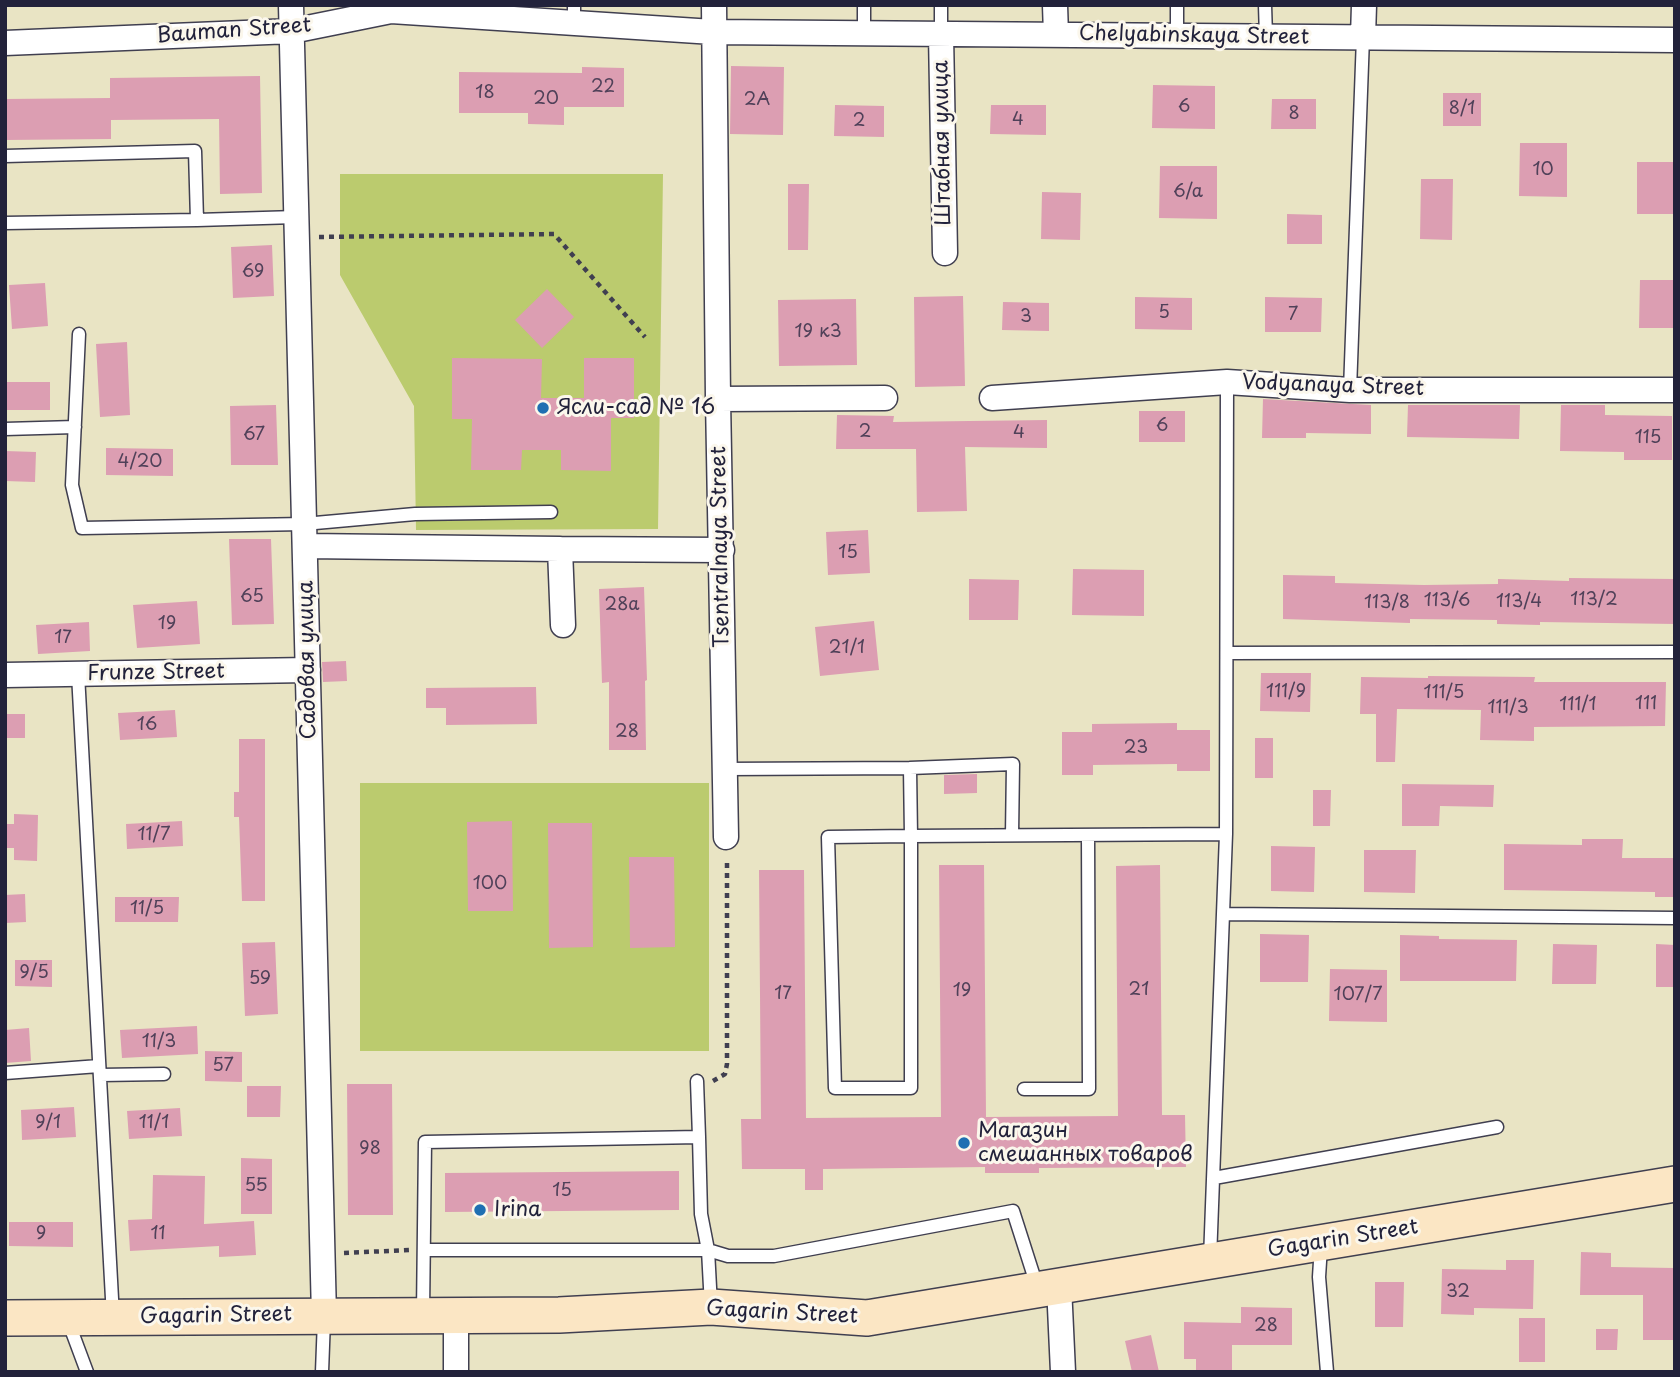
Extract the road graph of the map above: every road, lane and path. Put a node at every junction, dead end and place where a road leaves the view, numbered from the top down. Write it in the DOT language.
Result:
graph roads {
  1 [pos="291,5"];
  2 [pos="714,5"];
  3 [pos="864,5"];
  4 [pos="941,5"];
  5 [pos="1055,5"];
  6 [pos="1177,5"];
  7 [pos="1265,5"];
  8 [pos="1364,5"];
  9 [pos="574,14"];
  10 [pos="292,31"];
  11 [pos="713,32"];
  12 [pos="864,33"];
  13 [pos="941,34"];
  14 [pos="1056,35"];
  15 [pos="1177,36"];
  16 [pos="1266,37"];
  17 [pos="1363,37"];
  18 [pos="1675,40"];
  19 [pos="5,43"];
  20 [pos="5,156"];
  21 [pos="197,220"];
  22 [pos="5,223"];
  23 [pos="297,228"];
  24 [pos="945,253"];
  25 [pos="79,334"];
  26 [pos="645,337"];
  27 [pos="1227,382"];
  28 [pos="1350,390"];
  29 [pos="1675,390"];
  30 [pos="885,398"];
  31 [pos="992,398"];
  32 [pos="718,399"];
  33 [pos="75,427"];
  34 [pos="5,429"];
  35 [pos="551,512"];
  36 [pos="305,535"];
  37 [pos="560,549"];
  38 [pos="722,550"];
  39 [pos="563,625"];
  40 [pos="1675,652"];
  41 [pos="1227,653"];
  42 [pos="307,670"];
  43 [pos="78,674"];
  44 [pos="5,675"];
  45 [pos="910,768"];
  46 [pos="725,769"];
  47 [pos="1226,834"];
  48 [pos="1012,835"];
  49 [pos="1088,835"];
  50 [pos="911,836"];
  51 [pos="726,837"];
  52 [pos="1225,915"];
  53 [pos="1675,918"];
  54 [pos="100,1071"];
  55 [pos="5,1073"];
  56 [pos="164,1074"];
  57 [pos="697,1082"];
  58 [pos="1024,1089"];
  59 [pos="1497,1127"];
  60 [pos="699,1137"];
  61 [pos="1213,1178"];
  62 [pos="1675,1184"];
  63 [pos="1321,1243"];
  64 [pos="424,1250"];
  65 [pos="708,1250"];
  66 [pos="323,1253"];
  67 [pos="1210,1261"];
  68 [pos="1049,1288"];
  69 [pos="711,1307"];
  70 [pos="324,1315"];
  71 [pos="440,1316"];
  72 [pos="67,1317"];
  73 [pos="113,1317"];
  74 [pos="5,1318"];
  75 [pos="87,1372"];
  76 [pos="322,1372"];
  77 [pos="456,1372"];
  78 [pos="1063,1372"];
  79 [pos="1327,1372"];
  1 -- 10 [label="street, Садовая улица"];
  2 -- 11 [label="street, Tsentralnaya Street"];
  3 -- 12 [label="lane"];
  4 -- 13 [label="lane"];
  5 -- 14 [label="street"];
  6 -- 15 [label="lane"];
  7 -- 16 [label="lane"];
  8 -- 17 [label="street"];
  9 -- 10 [label="street, Bauman Street"];
  9 -- 11 [label="street, Bauman Street"];
  10 -- 19 [label="street, Bauman Street"];
  10 -- 23 [label="street, Садовая улица"];
  11 -- 12 [label="street, Chelyabinskaya Street"];
  11 -- 32 [label="street, Tsentralnaya Street"];
  12 -- 13 [label="street, Chelyabinskaya Street"];
  13 -- 14 [label="street, Chelyabinskaya Street"];
  13 -- 24 [label="street, Штабная улица"];
  14 -- 15 [label="street, Chelyabinskaya Street"];
  15 -- 16 [label="street, Chelyabinskaya Street"];
  16 -- 17 [label="street, Chelyabinskaya Street"];
  17 -- 18 [label="street, Chelyabinskaya Street"];
  17 -- 28 [label="lane"];
  20 -- 21 [label="lane"];
  21 -- 22 [label="lane"];
  21 -- 23 [label="lane"];
  23 -- 26 [label="path"];
  23 -- 36 [label="street, Садовая улица"];
  25 -- 33 [label="lane"];
  27 -- 28 [label="street, Vodyanaya Street"];
  27 -- 31 [label="street, Vodyanaya Street"];
  27 -- 41 [label="lane"];
  28 -- 29 [label="street, Vodyanaya Street"];
  30 -- 32 [label="street"];
  32 -- 38 [label="street, Tsentralnaya Street"];
  33 -- 34 [label="lane"];
  33 -- 36 [label="lane"];
  35 -- 36 [label="lane"];
  36 -- 37 [label="street"];
  36 -- 42 [label="street, Садовая улица"];
  37 -- 38 [label="street"];
  37 -- 39 [label="street"];
  38 -- 46 [label="street, Tsentralnaya Street"];
  40 -- 41 [label="lane"];
  41 -- 47 [label="lane"];
  42 -- 43 [label="street, Frunze Street"];
  42 -- 66 [label="street, Садовая улица"];
  43 -- 44 [label="street, Frunze Street"];
  43 -- 54 [label="lane"];
  45 -- 46 [label="lane"];
  45 -- 48 [label="lane"];
  45 -- 50 [label="lane"];
  46 -- 51 [label="street, Tsentralnaya Street"];
  47 -- 49 [label="lane"];
  47 -- 52 [label="lane"];
  48 -- 49 [label="lane"];
  48 -- 50 [label="lane"];
  49 -- 58 [label="lane"];
  50 -- 50 [label="lane"];
  51 -- 57 [label="path"];
  52 -- 53 [label="lane"];
  52 -- 61 [label="lane"];
  54 -- 55 [label="lane"];
  54 -- 56 [label="lane"];
  54 -- 73 [label="lane"];
  57 -- 60 [label="lane"];
  59 -- 61 [label="lane"];
  60 -- 64 [label="lane"];
  60 -- 65 [label="lane"];
  61 -- 67 [label="lane"];
  62 -- 63 [label="street, Gagarin Street"];
  63 -- 67 [label="street, Gagarin Street"];
  63 -- 79 [label="lane"];
  64 -- 65 [label="lane"];
  64 -- 66 [label="path"];
  64 -- 71 [label="lane"];
  65 -- 68 [label="lane"];
  65 -- 69 [label="lane"];
  66 -- 70 [label="street, Садовая улица"];
  67 -- 68 [label="street, Gagarin Street"];
  68 -- 69 [label="street, Gagarin Street"];
  68 -- 78 [label="street"];
  69 -- 71 [label="street, Gagarin Street"];
  70 -- 71 [label="street, Gagarin Street"];
  70 -- 73 [label="street, Gagarin Street"];
  70 -- 76 [label="lane"];
  71 -- 77 [label="street"];
  72 -- 73 [label="street, Gagarin Street"];
  72 -- 74 [label="street, Gagarin Street"];
  72 -- 75 [label="lane"];
}
